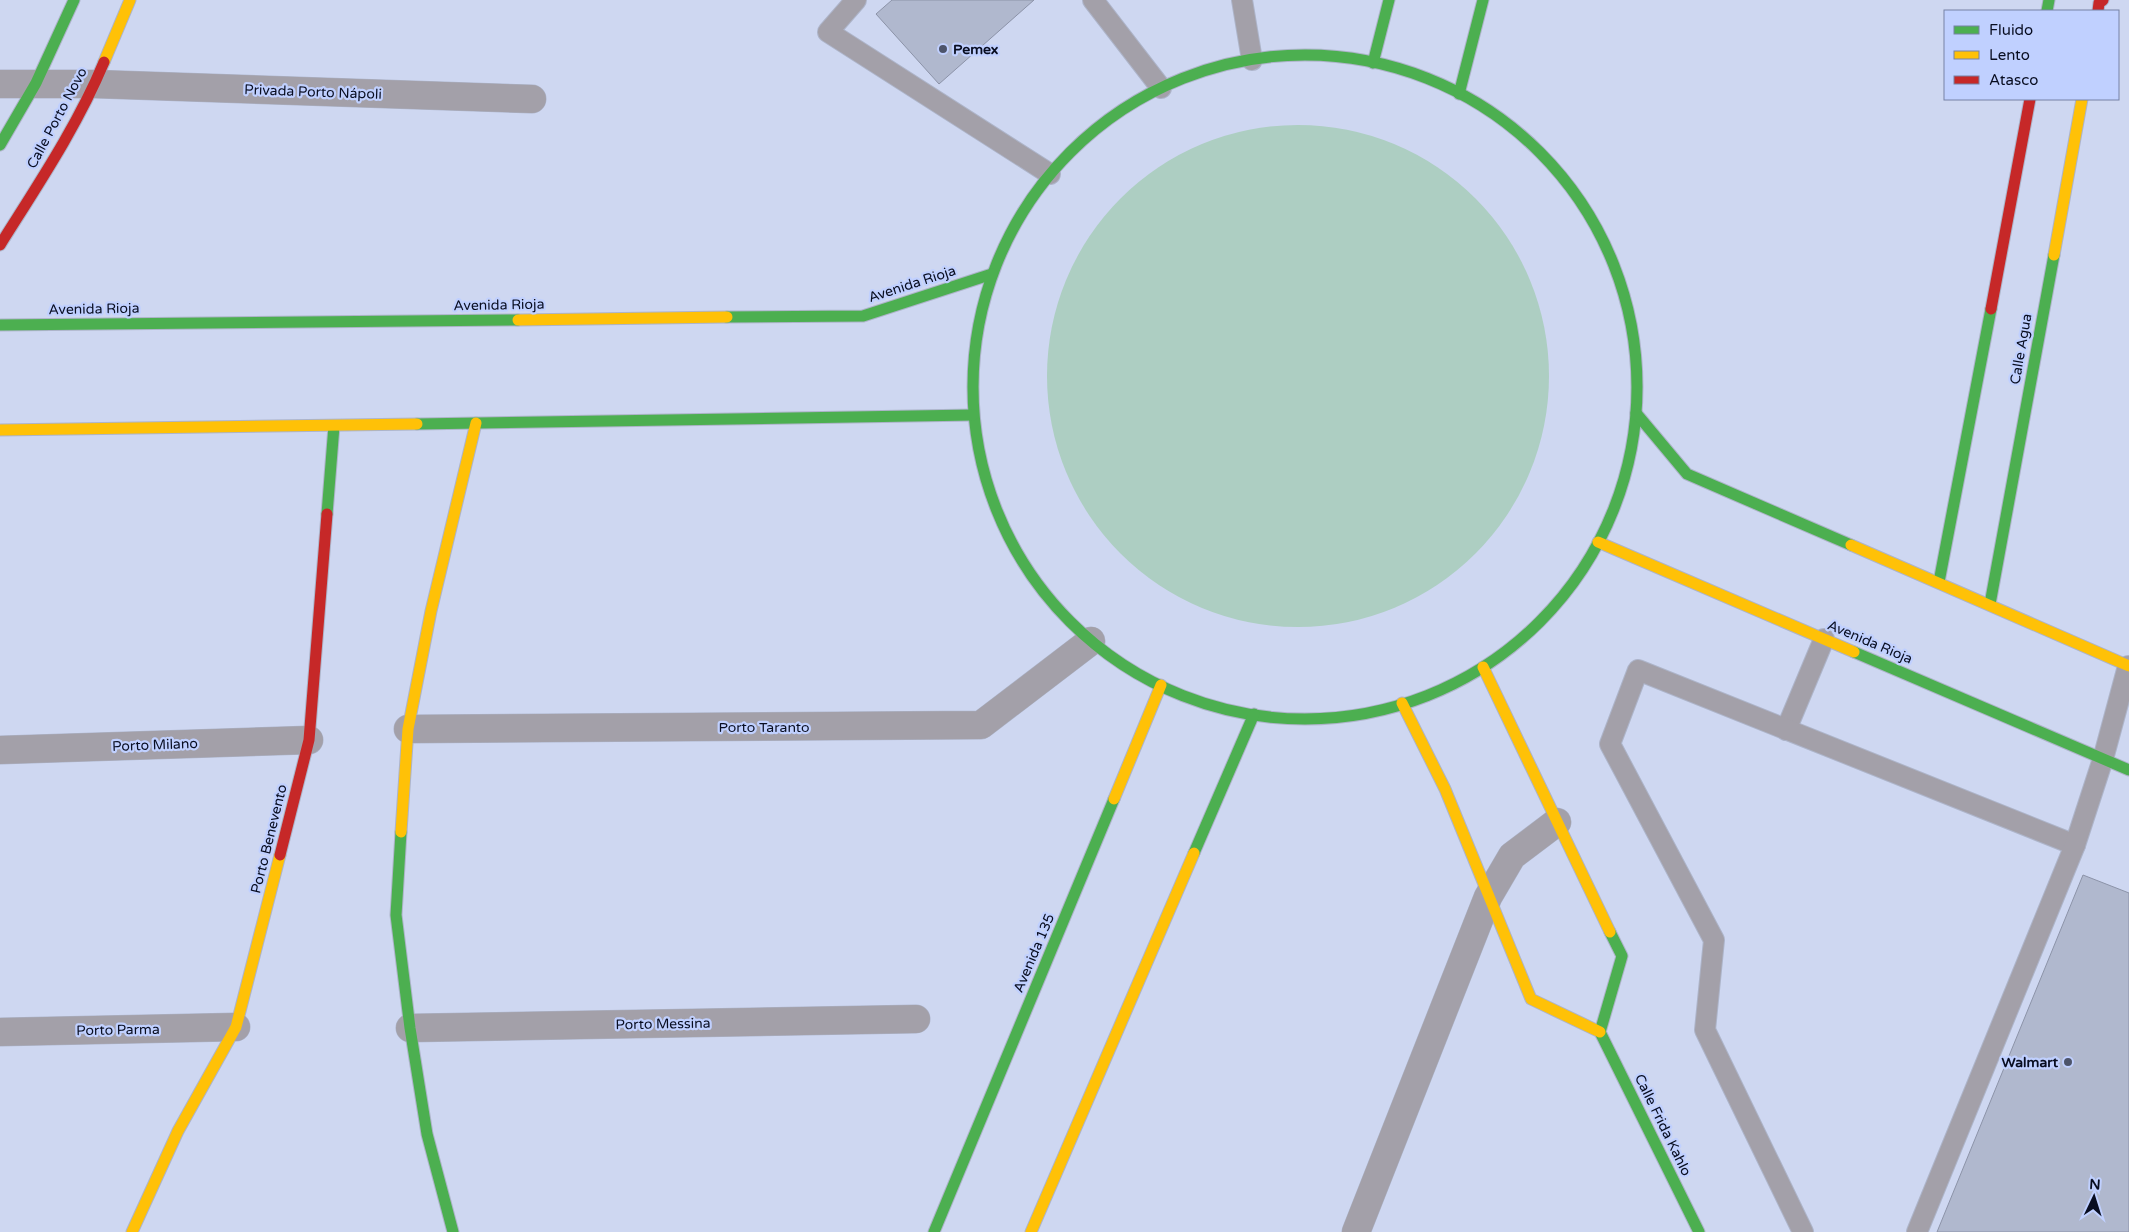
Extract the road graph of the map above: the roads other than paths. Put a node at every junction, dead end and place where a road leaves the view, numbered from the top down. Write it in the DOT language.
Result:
graph roads {
  1 [pos="74,0"];
  2 [pos="130,0"];
  3 [pos="856,0"];
  4 [pos="1093,0"];
  5 [pos="1242,0"];
  6 [pos="1389,0"];
  7 [pos="1483,0"];
  8 [pos="1252,60"];
  9 [pos="1372,63"];
  10 [pos="36,83"];
  11 [pos="0,84"];
  12 [pos="94,84"];
  13 [pos="1161,88"];
  14 [pos="1459,94"];
  15 [pos="532,99"];
  16 [pos="2030,100"];
  17 [pos="2082,100"];
  18 [pos="0,145"];
  19 [pos="1050,174"];
  20 [pos="0,245"];
  21 [pos="992,274"];
  22 [pos="0,325"];
  23 [pos="1636,413"];
  24 [pos="973,415"];
  25 [pos="476,423"];
  26 [pos="334,426"];
  27 [pos="0,430"];
  28 [pos="1598,542"];
  29 [pos="1939,582"];
  30 [pos="1990,604"];
  31 [pos="1824,639"];
  32 [pos="1091,641"];
  33 [pos="2128,666"];
  34 [pos="1483,667"];
  35 [pos="1161,685"];
  36 [pos="1402,703"];
  37 [pos="1254,714"];
  38 [pos="408,729"];
  39 [pos="1786,730"];
  40 [pos="309,740"];
  41 [pos="0,750"];
  42 [pos="2102,759"];
  43 [pos="2129,770"];
  44 [pos="1557,822"];
  45 [pos="2074,845"];
  46 [pos="1488,897"];
  47 [pos="916,1019"];
  48 [pos="236,1027"];
  49 [pos="410,1028"];
  50 [pos="0,1032"];
  51 [pos="1600,1032"];
  52 [pos="132,1232"];
  53 [pos="453,1232"];
  54 [pos="934,1232"];
  55 [pos="1031,1232"];
  56 [pos="1356,1232"];
  57 [pos="1698,1232"];
  58 [pos="1803,1232"];
  59 [pos="1917,1232"];
  1 -- 10 [label="main road"];
  2 -- 12 [label="main road, Calle Porto Novo"];
  3 -- 19 [label="lane"];
  4 -- 13 [label="lane"];
  5 -- 8 [label="lane"];
  6 -- 9 [label="main road"];
  7 -- 14 [label="main road"];
  8 -- 9 [label="main road"];
  8 -- 13 [label="main road"];
  9 -- 14 [label="main road"];
  10 -- 11 [label="street, Privada Porto Nápoli"];
  10 -- 12 [label="street, Privada Porto Nápoli"];
  10 -- 18 [label="main road"];
  12 -- 15 [label="street, Privada Porto Nápoli"];
  12 -- 20 [label="main road, Calle Porto Novo"];
  13 -- 19 [label="main road"];
  14 -- 23 [label="main road"];
  16 -- 29 [label="main road"];
  17 -- 30 [label="main road, Calle Agua"];
  19 -- 21 [label="main road"];
  21 -- 22 [label="main road, Avenida Rioja"];
  21 -- 24 [label="main road"];
  23 -- 28 [label="main road"];
  23 -- 29 [label="main road"];
  24 -- 25 [label="main road"];
  24 -- 32 [label="main road"];
  25 -- 26 [label="main road"];
  25 -- 38 [label="main road"];
  26 -- 27 [label="main road"];
  26 -- 40 [label="main road, Porto Benevento"];
  28 -- 31 [label="main road, Avenida Rioja"];
  28 -- 34 [label="main road"];
  29 -- 30 [label="main road"];
  30 -- 33 [label="main road"];
  31 -- 39 [label="lane"];
  31 -- 42 [label="main road, Avenida Rioja"];
  32 -- 35 [label="main road"];
  32 -- 38 [label="street, Porto Taranto"];
  33 -- 42 [label="lane"];
  34 -- 36 [label="main road"];
  34 -- 44 [label="main road"];
  35 -- 37 [label="main road"];
  35 -- 54 [label="main road, Avenida 135"];
  36 -- 37 [label="main road"];
  36 -- 46 [label="main road"];
  37 -- 55 [label="main road"];
  38 -- 49 [label="main road"];
  39 -- 45 [label="lane"];
  39 -- 58 [label="lane"];
  40 -- 41 [label="street, Porto Milano"];
  40 -- 48 [label="main road, Porto Benevento"];
  42 -- 43 [label="main road, Avenida Rioja"];
  42 -- 45 [label="lane"];
  44 -- 46 [label="street"];
  44 -- 51 [label="main road"];
  45 -- 59 [label="lane"];
  46 -- 51 [label="main road"];
  46 -- 56 [label="street"];
  47 -- 49 [label="street, Porto Messina"];
  48 -- 50 [label="street, Porto Parma"];
  48 -- 52 [label="main road, Porto Benevento"];
  49 -- 53 [label="main road"];
  51 -- 57 [label="main road, Calle Frida Kahlo"];
}
